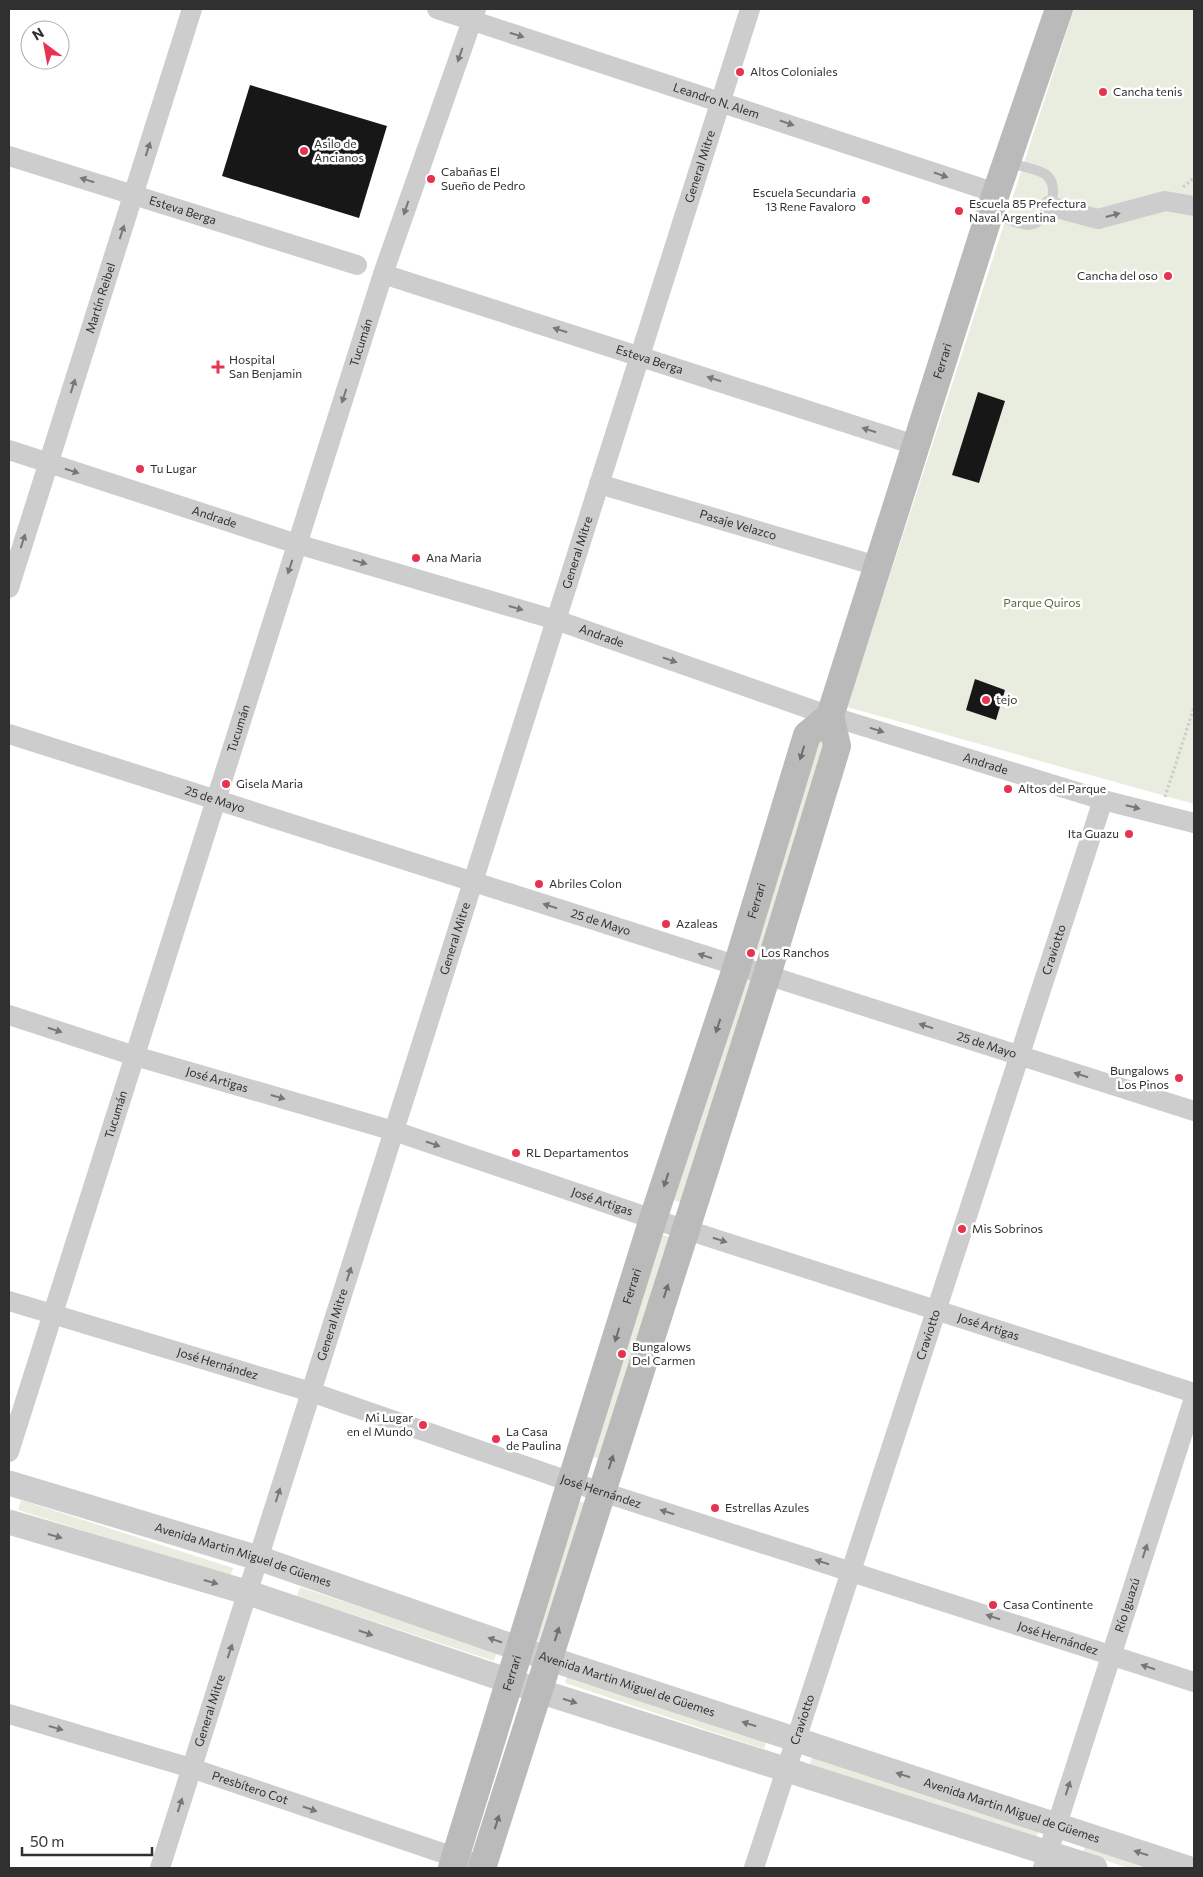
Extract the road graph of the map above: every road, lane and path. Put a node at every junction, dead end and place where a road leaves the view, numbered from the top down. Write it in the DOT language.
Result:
graph roads {
  1 [pos="192,9"];
  2 [pos="437,9"];
  3 [pos="750,9"];
  4 [pos="1059,9"];
  5 [pos="474,14"];
  6 [pos="721,101"];
  7 [pos="9,156"];
  8 [pos="1006,162"];
  9 [pos="133,195"];
  10 [pos="993,203"];
  11 [pos="1049,206"];
  12 [pos="1194,206"];
  13 [pos="357,265"];
  14 [pos="383,274"];
  15 [pos="640,356"];
  16 [pos="915,445"];
  17 [pos="9,450"];
  18 [pos="48,463"];
  19 [pos="599,484"];
  20 [pos="297,544"];
  21 [pos="877,566"];
  22 [pos="9,588"];
  23 [pos="556,620"];
  24 [pos="1194,707"];
  25 [pos="830,716"];
  26 [pos="9,734"];
  27 [pos="216,800"];
  28 [pos="1103,800"];
  29 [pos="1159,814"];
  30 [pos="1194,823"];
  31 [pos="473,882"];
  32 [pos="737,966"];
  33 [pos="767,975"];
  34 [pos="9,1015"];
  35 [pos="135,1056"];
  36 [pos="1019,1056"];
  37 [pos="1194,1111"];
  38 [pos="394,1131"];
  39 [pos="654,1219"];
  40 [pos="686,1229"];
  41 [pos="9,1301"];
  42 [pos="936,1310"];
  43 [pos="52,1316"];
  44 [pos="311,1392"];
  45 [pos="1194,1393"];
  46 [pos="1194,1398"];
  47 [pos="9,1452"];
  48 [pos="571,1482"];
  49 [pos="9,1483"];
  50 [pos="602,1492"];
  51 [pos="9,1522"];
  52 [pos="258,1558"];
  53 [pos="850,1572"];
  54 [pos="249,1593"];
  55 [pos="520,1649"];
  56 [pos="1111,1655"];
  57 [pos="549,1659"];
  58 [pos="510,1681"];
  59 [pos="1194,1682"];
  60 [pos="539,1691"];
  61 [pos="9,1714"];
  62 [pos="796,1740"];
  63 [pos="191,1768"];
  64 [pos="786,1770"];
  65 [pos="1056,1825"];
  66 [pos="1045,1860"];
  67 [pos="454,1863"];
  68 [pos="485,1867"];
  69 [pos="160,1868"];
  70 [pos="754,1868"];
  71 [pos="1096,1868"];
  72 [pos="1187,1868"];
  9 -- 1 [label="street, Martín Reibel, one-way"];
  2 -- 5 [label="street, Leandro N. Alem"];
  3 -- 6 [label="street, General Mitre"];
  4 -- 8 [label="main road, Ferrari"];
  5 -- 6 [label="street, Leandro N. Alem, one-way"];
  5 -- 14 [label="street, Tucumán, one-way"];
  6 -- 10 [label="street, Leandro N. Alem, one-way"];
  6 -- 15 [label="street, General Mitre"];
  9 -- 7 [label="street, Esteva Berga, one-way"];
  8 -- 10 [label="main road, Ferrari"];
  8 -- 11 [label="lane"];
  9 -- 13 [label="street, Esteva Berga"];
  18 -- 9 [label="street, Martín Reibel, one-way"];
  10 -- 11 [label="lane"];
  10 -- 16 [label="main road, Ferrari"];
  11 -- 12 [label="street, one-way"];
  15 -- 14 [label="street, Esteva Berga, one-way"];
  14 -- 20 [label="street, Tucumán, one-way"];
  16 -- 15 [label="street, Esteva Berga, one-way"];
  15 -- 19 [label="street, General Mitre"];
  16 -- 21 [label="main road, Ferrari"];
  17 -- 18 [label="street, Andrade"];
  18 -- 20 [label="street, Andrade, one-way"];
  22 -- 18 [label="street, Martín Reibel, one-way"];
  19 -- 21 [label="street, Pasaje Velazco"];
  19 -- 23 [label="street, General Mitre"];
  20 -- 23 [label="street, Andrade, one-way"];
  20 -- 27 [label="street, Tucumán, one-way"];
  21 -- 25 [label="main road, Ferrari"];
  23 -- 25 [label="street, Andrade, one-way"];
  23 -- 31 [label="street, General Mitre"];
  24 -- 29 [label="path"];
  25 -- 28 [label="street, Andrade, one-way"];
  25 -- 32 [label="main road, Ferrari, one-way"];
  25 -- 33 [label="main road"];
  26 -- 27 [label="street, 25 de Mayo"];
  27 -- 31 [label="street, 25 de Mayo"];
  27 -- 35 [label="street, Tucumán"];
  28 -- 29 [label="street, Andrade, one-way"];
  28 -- 36 [label="street, Craviotto"];
  29 -- 30 [label="street, Andrade"];
  32 -- 31 [label="street, 25 de Mayo, one-way"];
  31 -- 38 [label="street, General Mitre"];
  32 -- 33 [label="street, 25 de Mayo"];
  32 -- 39 [label="main road, Ferrari, one-way"];
  36 -- 33 [label="street, 25 de Mayo, one-way"];
  33 -- 40 [label="main road"];
  34 -- 35 [label="street, José Artigas, one-way"];
  35 -- 38 [label="street, José Artigas, one-way"];
  35 -- 43 [label="street, Tucumán"];
  37 -- 36 [label="street, 25 de Mayo, one-way"];
  36 -- 42 [label="street, Craviotto"];
  38 -- 39 [label="street, José Artigas, one-way"];
  44 -- 38 [label="street, General Mitre, one-way"];
  39 -- 40 [label="street, José Artigas"];
  39 -- 48 [label="main road, Ferrari, one-way"];
  40 -- 42 [label="street, José Artigas, one-way"];
  50 -- 40 [label="main road, one-way"];
  41 -- 43 [label="street, José Hernández"];
  42 -- 45 [label="street, José Artigas"];
  42 -- 53 [label="street, Craviotto"];
  43 -- 44 [label="street, José Hernández"];
  43 -- 47 [label="street, Tucumán"];
  44 -- 48 [label="street, José Hernández"];
  52 -- 44 [label="street, General Mitre, one-way"];
  56 -- 46 [label="street, Río Iguazú, one-way"];
  48 -- 50 [label="street, José Hernández"];
  48 -- 55 [label="main road, Ferrari"];
  49 -- 52 [label="street, Avenida Martin Miguel de Güemes"];
  53 -- 50 [label="street, José Hernández, one-way"];
  57 -- 50 [label="main road, one-way"];
  51 -- 54 [label="street, one-way"];
  52 -- 54 [label="street, General Mitre"];
  55 -- 52 [label="street, Avenida Martin Miguel de Güemes, one-way"];
  56 -- 53 [label="street, José Hernández, one-way"];
  53 -- 62 [label="street, Craviotto"];
  54 -- 58 [label="street, one-way"];
  63 -- 54 [label="street, General Mitre, one-way"];
  55 -- 57 [label="street, Avenida Martin Miguel de Güemes"];
  55 -- 58 [label="main road, Ferrari"];
  59 -- 56 [label="street, José Hernández, one-way"];
  65 -- 56 [label="street, Río Iguazú, one-way"];
  57 -- 60 [label="main road"];
  62 -- 57 [label="street, Avenida Martin Miguel de Güemes, one-way"];
  58 -- 60 [label="street"];
  58 -- 67 [label="main road, Ferrari"];
  60 -- 64 [label="street, one-way"];
  68 -- 60 [label="main road, one-way"];
  61 -- 63 [label="street, Presbítero Cot, one-way"];
  62 -- 64 [label="street, Craviotto"];
  65 -- 62 [label="street, Avenida Martin Miguel de Güemes, one-way"];
  63 -- 67 [label="street, Presbítero Cot, one-way"];
  69 -- 63 [label="street, General Mitre, one-way"];
  64 -- 66 [label="street"];
  64 -- 70 [label="street, Craviotto"];
  65 -- 66 [label="street, Río Iguazú"];
  72 -- 65 [label="street, Avenida Martin Miguel de Güemes, one-way"];
  66 -- 71 [label="street"];
  67 -- 68 [label="street, Presbítero Cot"];
}
